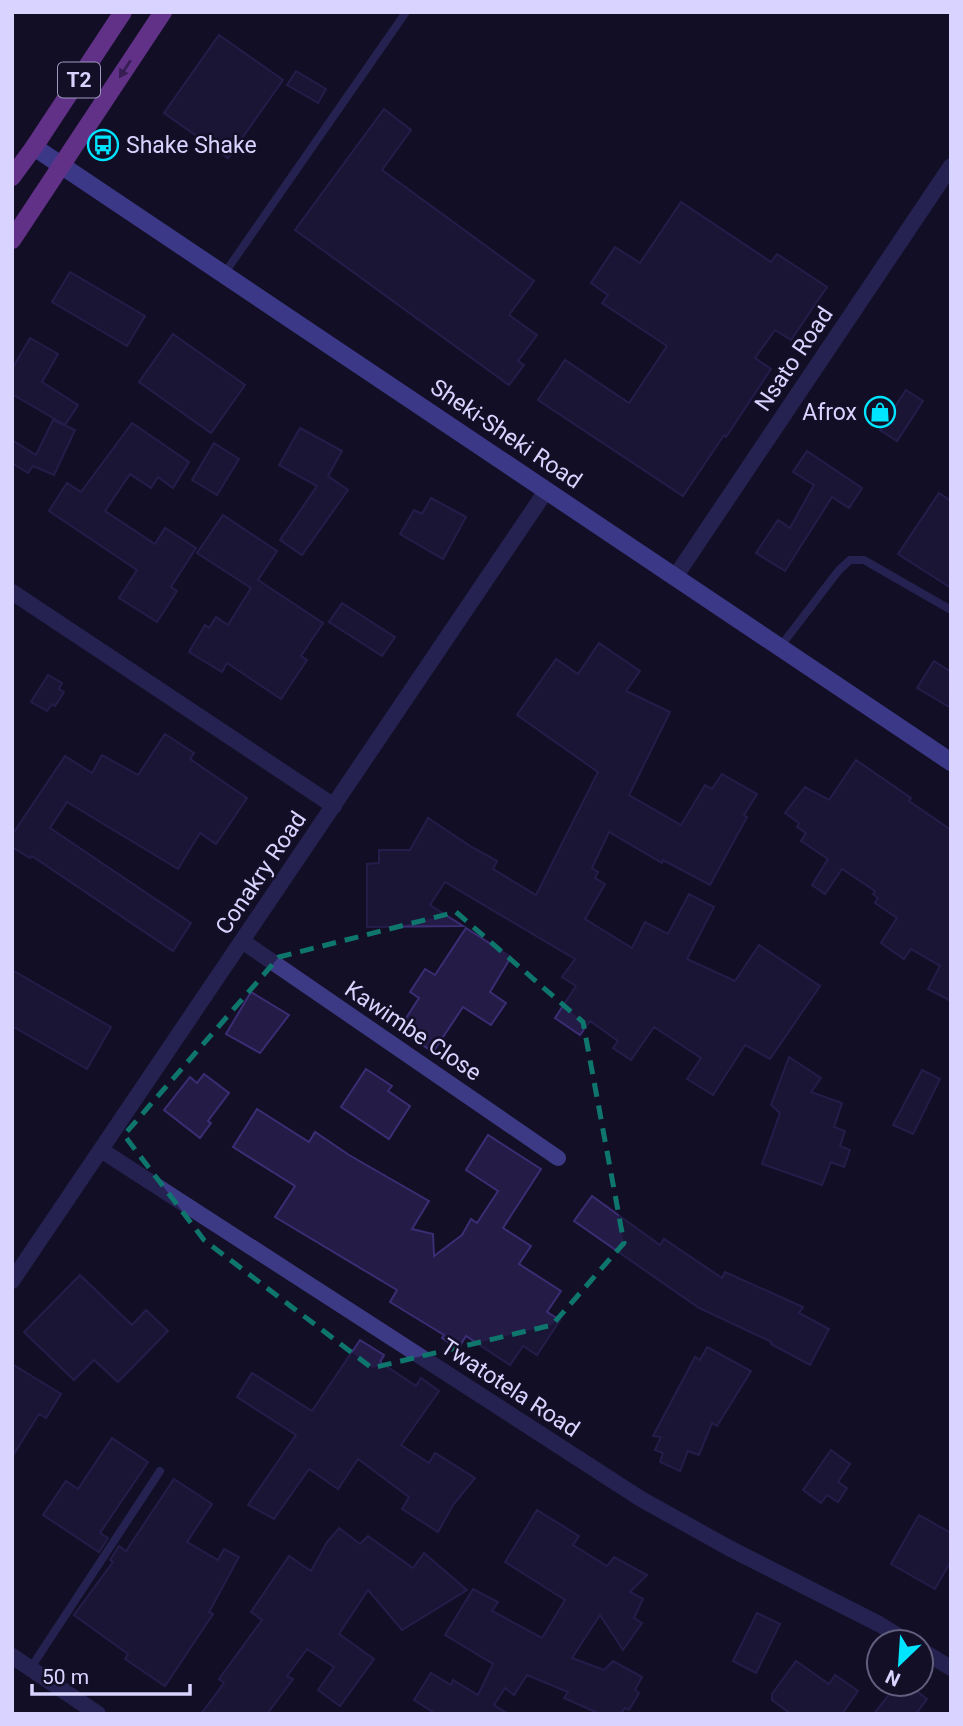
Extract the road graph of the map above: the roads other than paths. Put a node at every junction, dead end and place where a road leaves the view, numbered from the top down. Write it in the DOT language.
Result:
graph roads {
  1 [pos="123,12"];
  2 [pos="163,12"];
  3 [pos="406,12"];
  4 [pos="34,148"];
  5 [pos="12,158"];
  6 [pos="62,166"];
  7 [pos="951,166"];
  8 [pos="12,177"];
  9 [pos="12,240"];
  10 [pos="224,274"];
  11 [pos="547,491"];
  12 [pos="675,577"];
  13 [pos="12,592"];
  14 [pos="951,610"];
  15 [pos="780,647"];
  16 [pos="951,762"];
  17 [pos="334,806"];
  18 [pos="242,942"];
  19 [pos="101,1150"];
  20 [pos="558,1158"];
  21 [pos="12,1281"];
  22 [pos="160,1471"];
  23 [pos="885,1628"];
  24 [pos="12,1656"];
  25 [pos="935,1658"];
  26 [pos="951,1668"];
  27 [pos="30,1669"];
  28 [pos="98,1714"];
  1 -- 4 [label="main road, T2"];
  2 -- 6 [label="main road, T2, one-way"];
  3 -- 10 [label="lane"];
  4 -- 5 [label="street"];
  4 -- 6 [label="street, Sheki-Sheki Road"];
  4 -- 8 [label="main road, T2"];
  6 -- 9 [label="main road, T2"];
  6 -- 10 [label="street, Sheki-Sheki Road"];
  7 -- 12 [label="street, Nsato Road"];
  10 -- 11 [label="street, Sheki-Sheki Road"];
  11 -- 12 [label="street, Sheki-Sheki Road"];
  11 -- 17 [label="street, Conakry Road"];
  12 -- 15 [label="street, Sheki-Sheki Road"];
  13 -- 17 [label="street"];
  14 -- 15 [label="lane"];
  15 -- 16 [label="street, Sheki-Sheki Road"];
  17 -- 18 [label="street, Conakry Road"];
  18 -- 19 [label="street, Conakry Road"];
  18 -- 20 [label="street, Kawimbe Close"];
  19 -- 21 [label="street, Conakry Road"];
  19 -- 23 [label="street, Twatotela Road"];
  22 -- 27 [label="lane"];
  24 -- 27 [label="street"];
  25 -- 26 [label="street"];
  27 -- 28 [label="street"];
}
